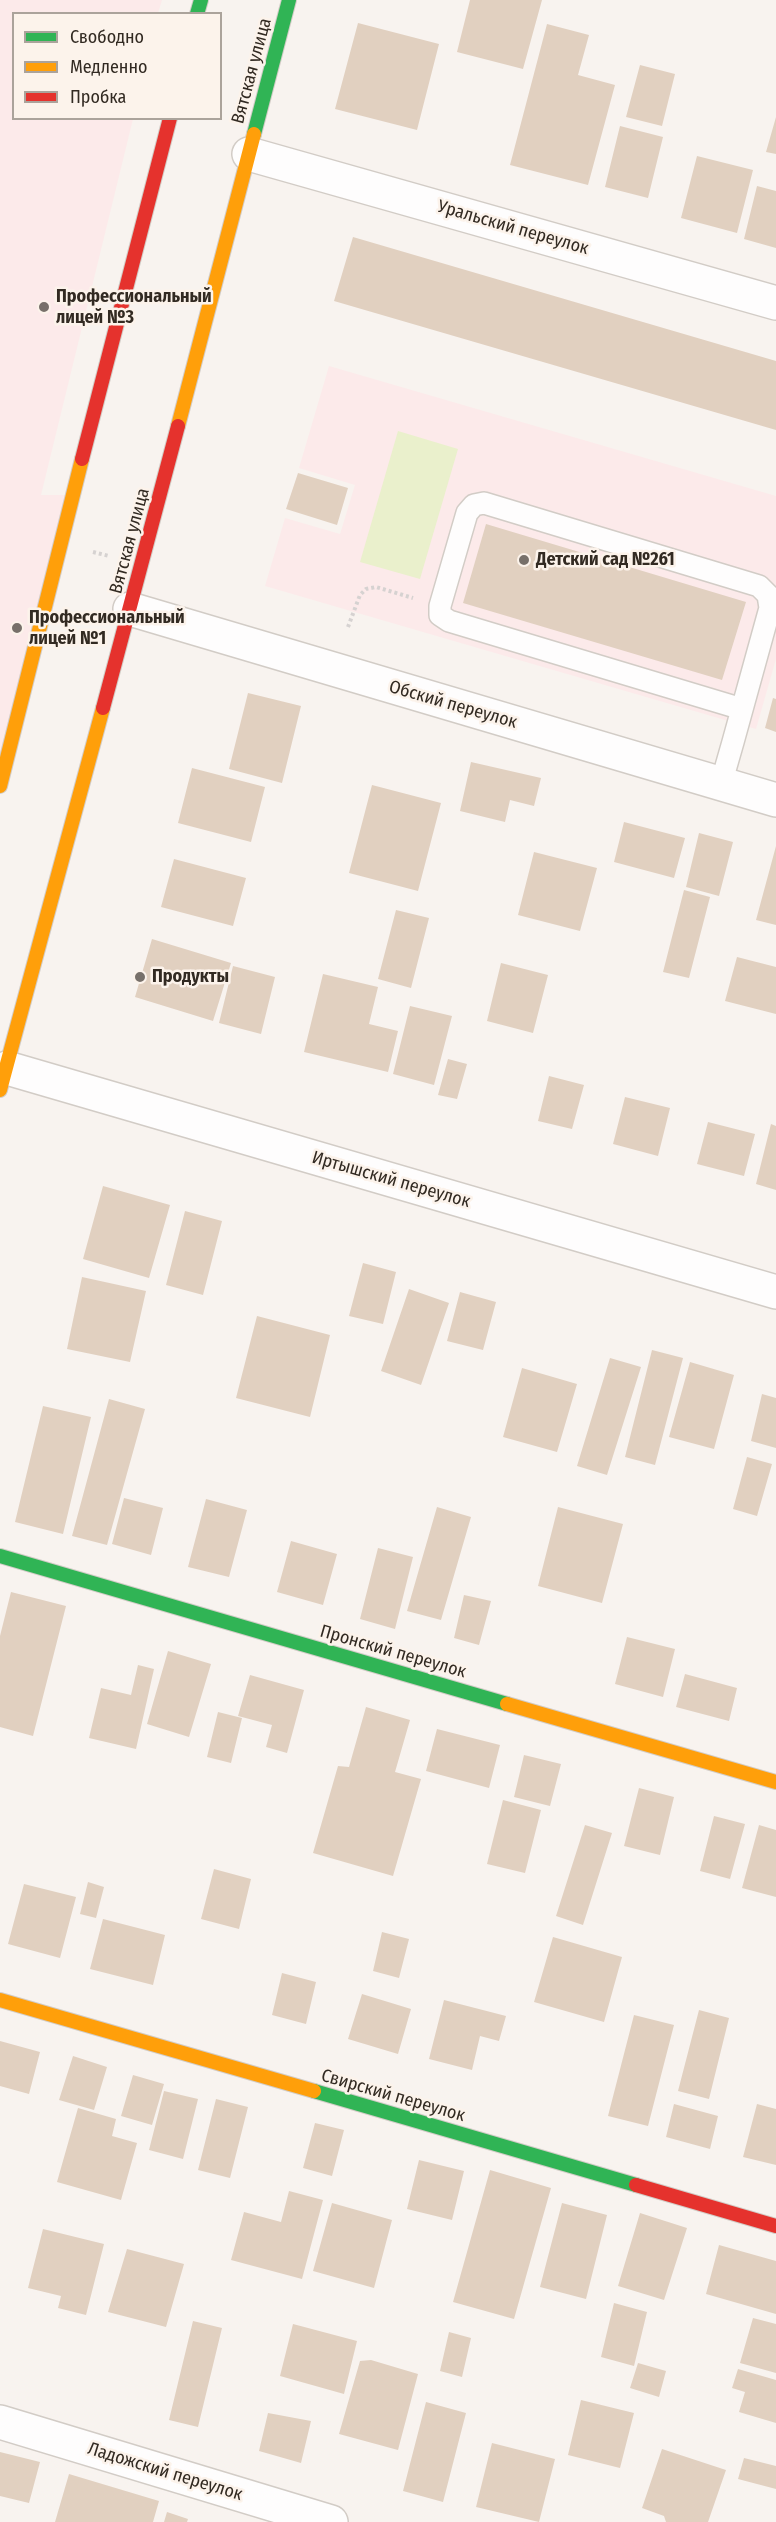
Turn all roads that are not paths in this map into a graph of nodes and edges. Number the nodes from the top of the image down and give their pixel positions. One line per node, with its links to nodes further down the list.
1 (289, 0): 3 (main road, Вятская улица)
2 (169, 120): 8 (main road)
3 (249, 153): 4 (street, Уральский переулок); 5 (main road, Вятская улица)
4 (776, 303)
5 (130, 609): 7 (street, Обский переулок); 10 (main road, Вятская улица)
6 (742, 709): 6 (lane); 7 (lane)
7 (721, 784): 9 (street, Обский переулок)
8 (0, 786)
9 (776, 800)
10 (3, 1079): 11 (street, Иртышский переулок)
11 (776, 1292)
12 (0, 1556): 13 (main road, Пронский переулок)
13 (776, 1782)
14 (0, 2000): 15 (main road, Свирский переулок)
15 (776, 2226)
16 (0, 2422): 17 (street, Ладожский переулок)
17 (331, 2522)

